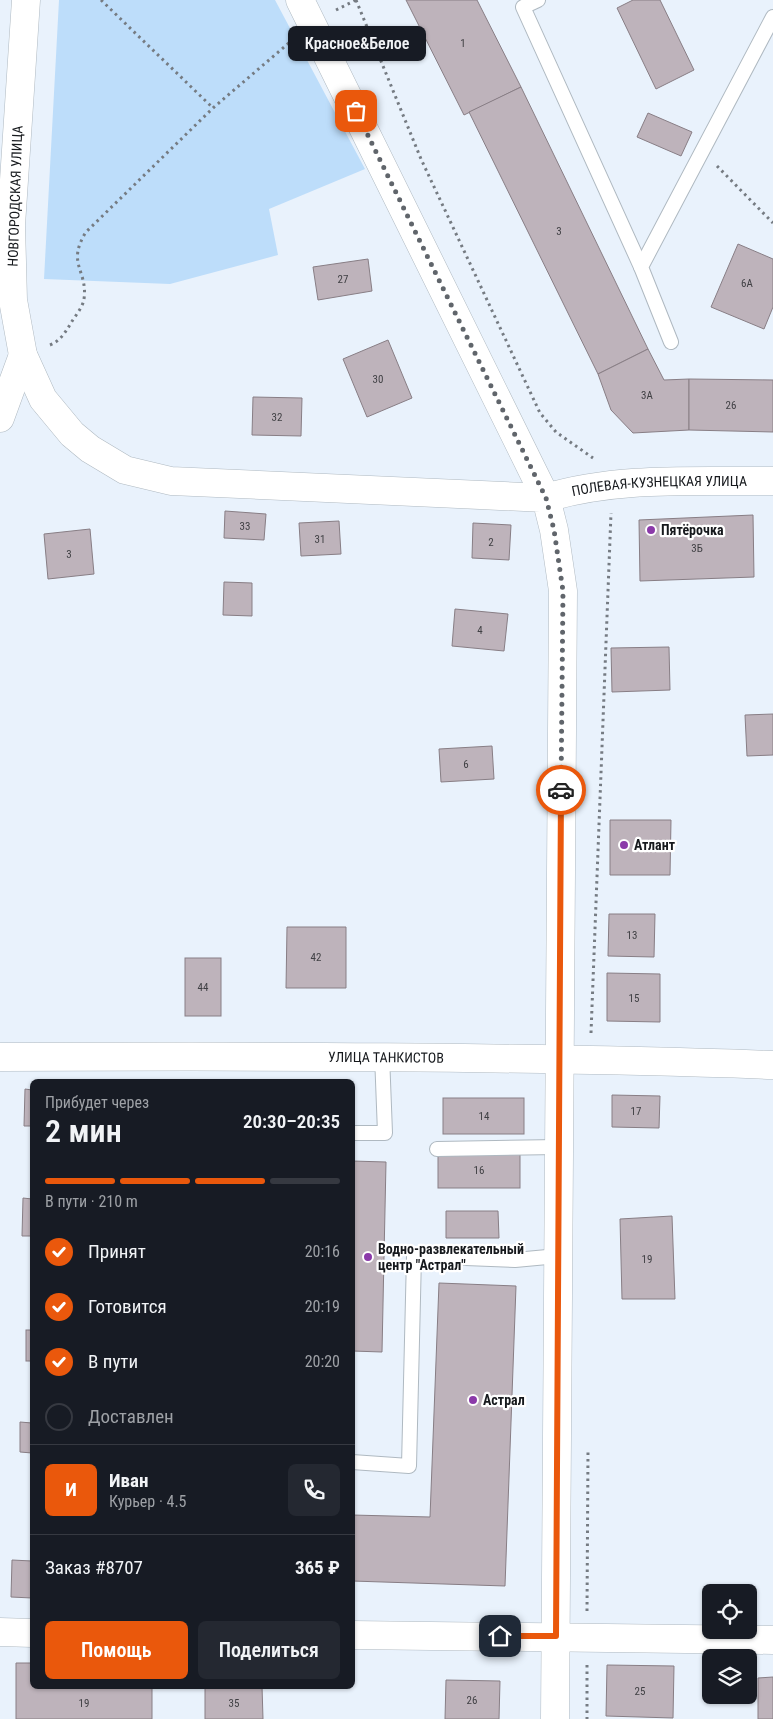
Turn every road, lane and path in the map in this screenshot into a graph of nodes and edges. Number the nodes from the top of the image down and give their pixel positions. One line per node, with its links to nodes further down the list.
1 (26, 0): 10 (main road, НОВГОРОДСКАЯ УЛИЦА)
2 (101, 0): 9 (path)
3 (356, 0): 6 (path); 18 (path)
4 (538, 0): 5 (lane)
5 (522, 3): 13 (lane)
6 (306, 12): 9 (path); 19 (main road)
7 (773, 17): 11 (lane)
8 (0, 77): 10 (main road)
9 (213, 108): 15 (path)
10 (18, 113): 15 (main road, НОВГОРОДСКАЯ УЛИЦА)
11 (702, 151): 12 (path); 13 (lane)
12 (773, 223)
13 (641, 267): 14 (lane)
14 (671, 342)
15 (23, 355): 16 (main road); 19 (main road, НОВГОРОДСКАЯ УЛИЦА)
16 (0, 418)
17 (773, 480): 18 (main road, ПОЛЕВАЯ-КУЗНЕЦКАЯ УЛИЦА)
18 (612, 484): 19 (main road, ПОЛЕВАЯ-КУЗНЕЦКАЯ УЛИЦА); 23 (path)
19 (546, 498): 22 (main road)
20 (382, 1055): 21 (main road, УЛИЦА ТАНКИСТОВ); 22 (main road, УЛИЦА ТАНКИСТОВ); 25 (lane)
21 (0, 1057)
22 (560, 1058): 23 (main road, УЛИЦА ТАНКИСТОВ); 26 (main road)
23 (590, 1058): 24 (main road, УЛИЦА ТАНКИСТОВ)
24 (773, 1065)
25 (355, 1134)
26 (559, 1147): 27 (lane); 28 (main road)
27 (437, 1149)
28 (558, 1256): 30 (lane); 34 (main road)
29 (588, 1447): 35 (path)
30 (355, 1462)
31 (0, 1632): 32 (main road)
32 (30, 1632)
33 (355, 1635): 34 (main road)
34 (556, 1636): 35 (main road); 37 (main road)
35 (587, 1636): 36 (main road); 38 (path)
36 (773, 1640)
37 (555, 1719)
38 (587, 1719)

